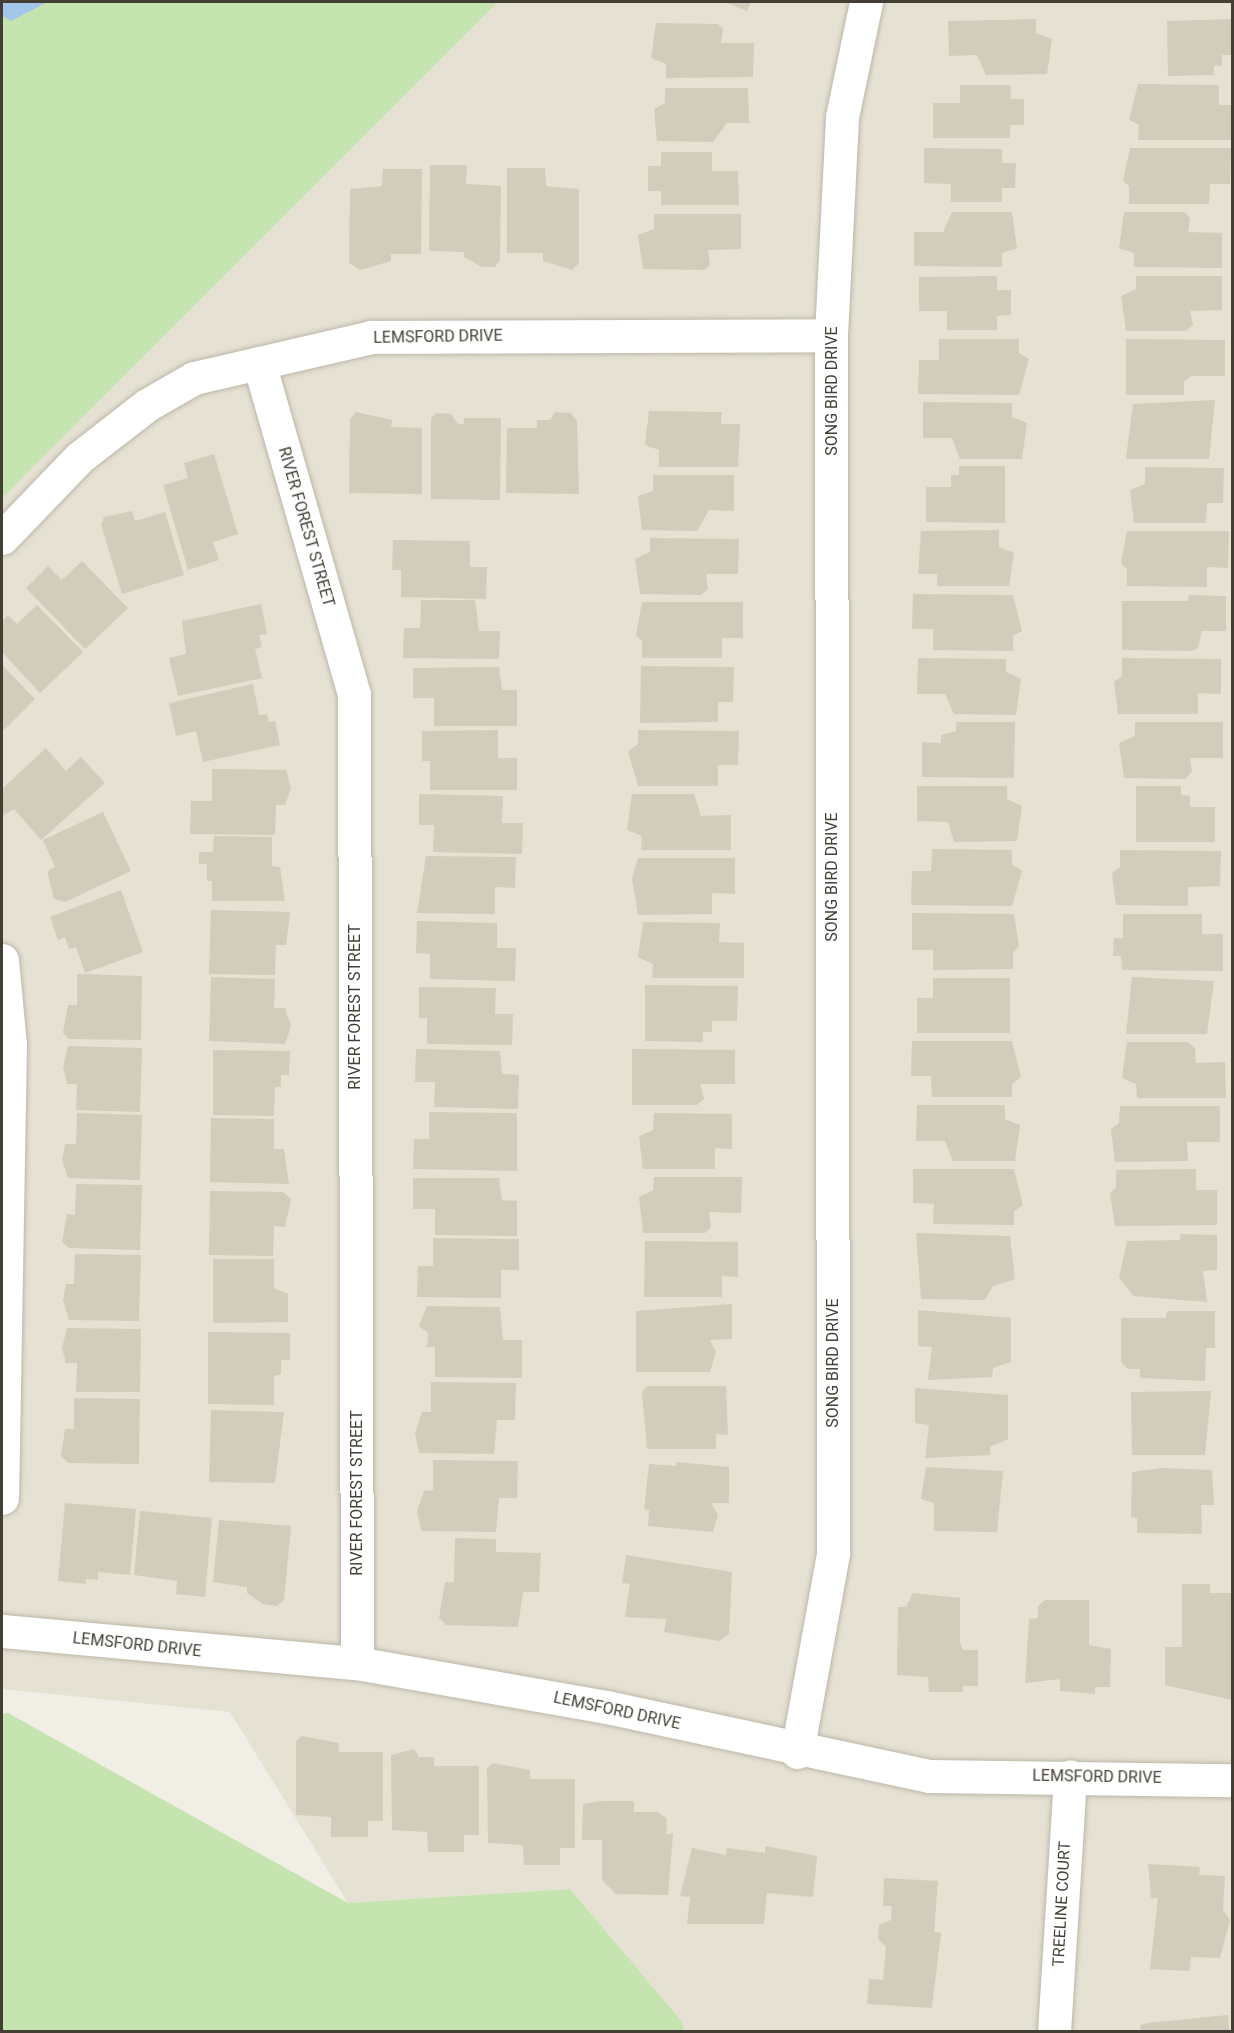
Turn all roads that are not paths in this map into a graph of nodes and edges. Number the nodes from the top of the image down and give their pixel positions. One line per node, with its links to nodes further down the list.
1 (866, 2): 2 (street, SONG BIRD DRIVE)
2 (831, 335): 3 (street, LEMSFORD DRIVE); 9 (street, SONG BIRD DRIVE)
3 (259, 363): 4 (street, LEMSFORD DRIVE); 8 (street, RIVER FOREST STREET)
4 (2, 538)
5 (2, 960): 6 (street)
6 (2, 1498)
7 (2, 1631): 8 (street, LEMSFORD DRIVE)
8 (357, 1663): 9 (street, LEMSFORD DRIVE)
9 (797, 1752): 10 (street, LEMSFORD DRIVE)
10 (1070, 1776): 11 (street, LEMSFORD DRIVE); 12 (street, TREELINE COURT)
11 (1233, 1780)
12 (1054, 2031)

